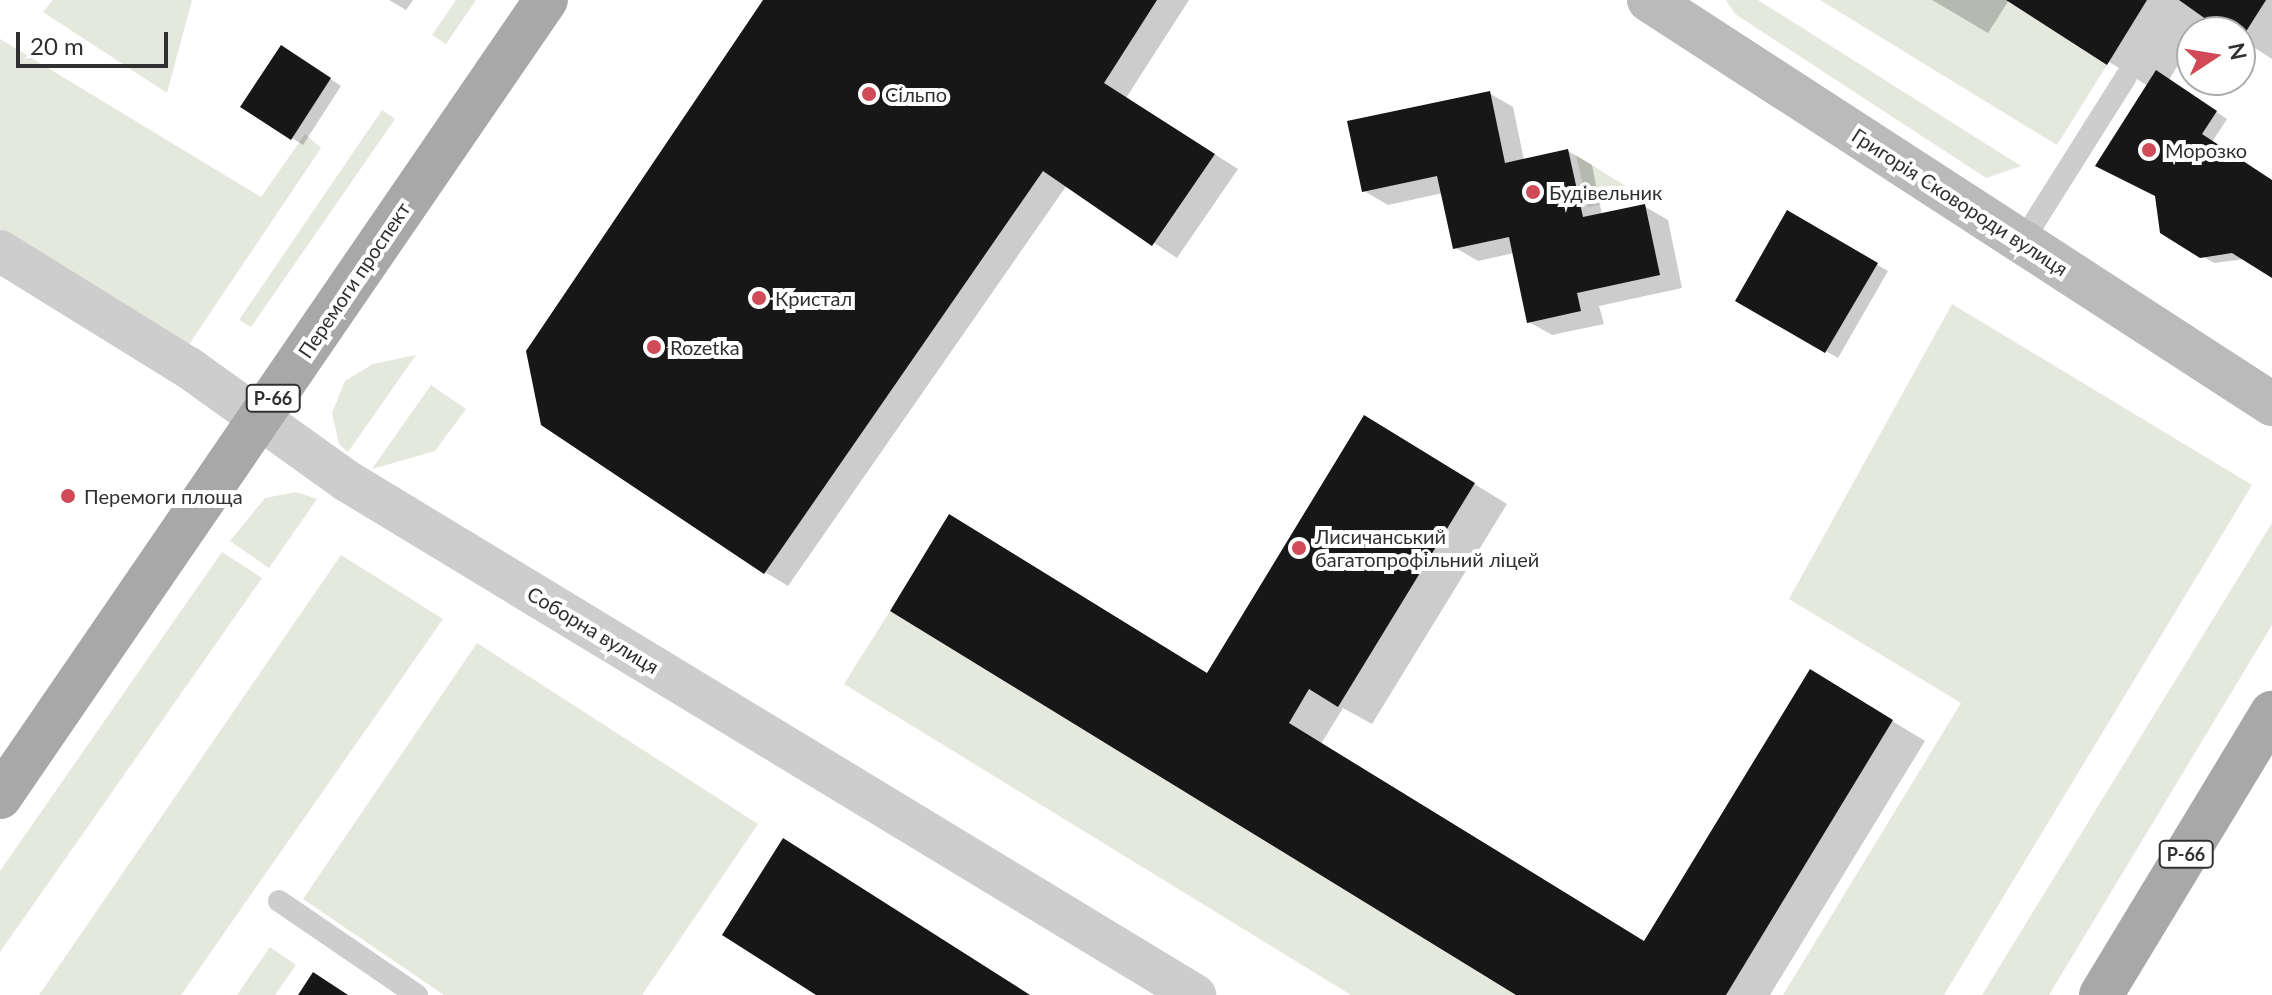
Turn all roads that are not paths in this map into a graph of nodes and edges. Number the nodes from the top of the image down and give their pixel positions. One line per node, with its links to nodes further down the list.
1 (546, 0): 7 (main road, Перемоги проспект / Р-66)
2 (1649, 0): 4 (main road, Григорія Сковороди вулиця)
3 (2126, 77): 4 (lane)
4 (2022, 242): 6 (main road, Григорія Сковороди вулиця)
5 (0, 251): 7 (street, Соборна вулиця)
6 (2272, 404)
7 (261, 416): 9 (main road, Перемоги проспект / Р-66); 12 (street, Соборна вулиця)
8 (2272, 713): 13 (main road, Р-66)
9 (0, 797)
10 (279, 901): 11 (lane)
11 (417, 995)
12 (1195, 995)
13 (2101, 995)

